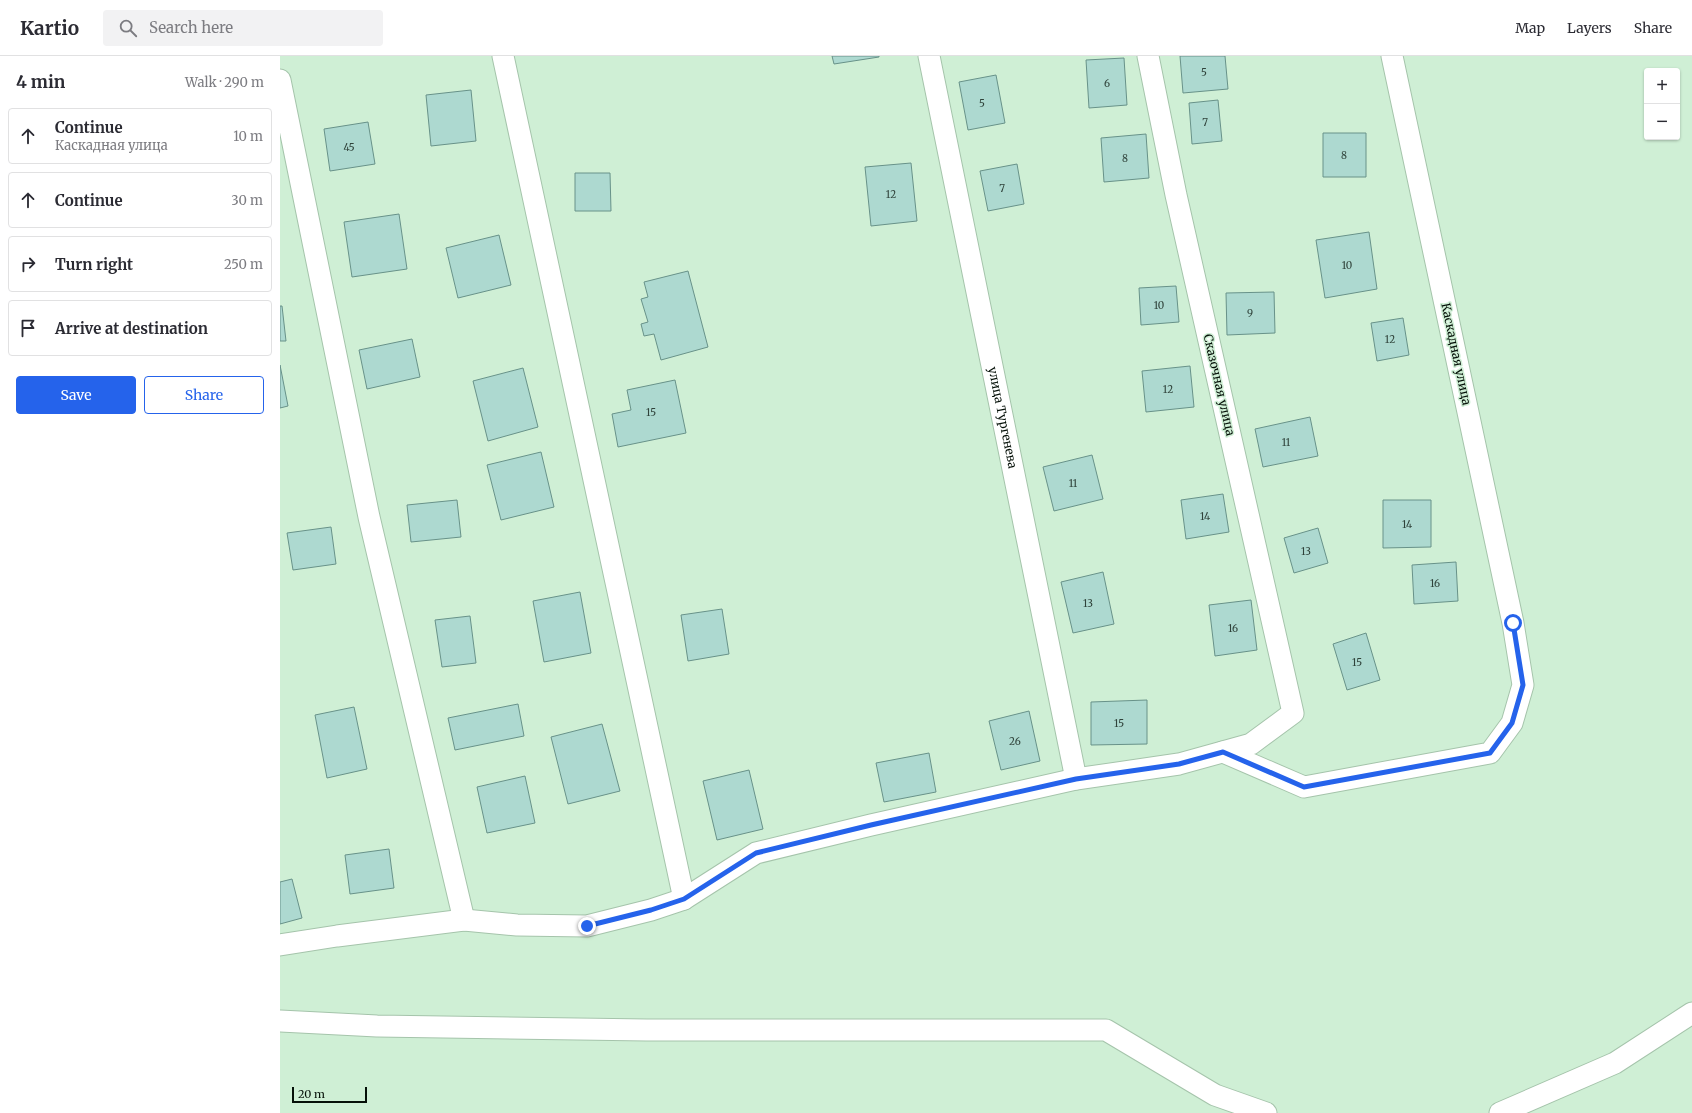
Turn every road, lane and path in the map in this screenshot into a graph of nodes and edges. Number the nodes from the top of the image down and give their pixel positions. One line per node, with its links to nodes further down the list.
1 (504, 56): 8 (street)
2 (929, 56): 7 (street, улица Тургенева)
3 (1148, 56): 6 (street, Сказочная улица)
4 (1392, 56): 6 (street, Каскадная улица)
5 (280, 80): 9 (street)
6 (1223, 752): 7 (street)
7 (1076, 779): 8 (street)
8 (684, 899): 9 (street)
9 (464, 920): 10 (street)
10 (280, 945)
11 (1692, 1013): 14 (street)
12 (280, 1021): 13 (street)
13 (1266, 1113)
14 (1500, 1113)

